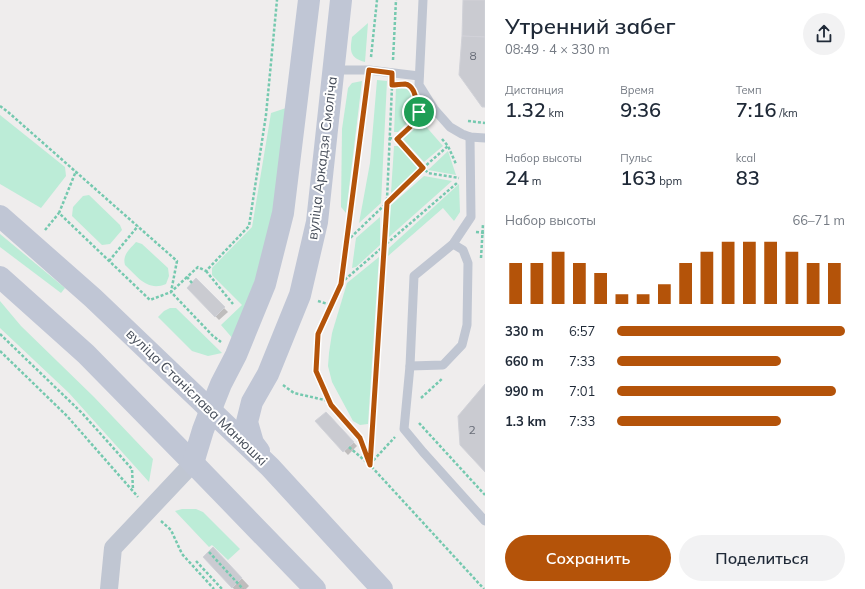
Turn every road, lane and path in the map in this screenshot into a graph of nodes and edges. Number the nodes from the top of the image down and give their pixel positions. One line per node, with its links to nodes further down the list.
1 (277, 0): 38 (path)
2 (309, 0): 51 (main road)
3 (341, 0): 7 (main road, вуліца Аркадзя Смоліча)
4 (377, 0): 8 (path)
5 (396, 0): 9 (path)
6 (423, 0): 10 (lane)
7 (334, 70): 8 (lane); 56 (main road, вуліца Аркадзя Смоліча)
8 (369, 70): 9 (lane); 34 (path)
9 (392, 73): 10 (lane)
10 (419, 76): 19 (lane)
11 (399, 84): 20 (path)
12 (0, 106): 26 (path)
13 (419, 112): 14 (path)
14 (422, 116): 16 (path); 22 (path)
15 (465, 120): 17 (path)
16 (428, 122)
17 (485, 123)
18 (438, 134): 23 (path)
19 (466, 135): 21 (lane); 23 (path); 32 (lane)
20 (389, 138): 22 (path); 29 (path)
21 (485, 138)
22 (397, 139): 25 (path)
23 (448, 146): 24 (path); 25 (path)
24 (457, 166)
25 (423, 168): 28 (path); 29 (path)
26 (76, 170): 31 (path); 37 (path)
27 (459, 172): 28 (path)
28 (461, 179): 36 (path)
29 (387, 203): 34 (path); 36 (path)
30 (0, 216): 51 (main road, вуліца Станіслава Манюшкі)
31 (138, 226): 37 (path); 43 (path)
32 (463, 228): 33 (path); 35 (lane)
33 (485, 233)
34 (347, 242): 42 (path)
35 (453, 244): 48 (lane); 48 (lane)
36 (385, 245): 42 (path); 55 (path)
37 (109, 261): 43 (path)
38 (206, 271): 40 (path); 44 (path)
39 (0, 277): 54 (main road)
40 (187, 277): 41 (path); 43 (path)
41 (192, 283)
42 (341, 284): 50 (path)
43 (171, 292): 46 (path)
44 (233, 304)
45 (0, 334): 57 (path)
46 (213, 336)
47 (0, 351): 57 (path)
48 (410, 366): 52 (lane)
49 (283, 385): 50 (path)
50 (329, 400): 55 (path)
51 (210, 409): 54 (main road); 56 (main road, вуліца Станіслава Манюшкі)
52 (404, 429): 55 (path); 59 (lane)
53 (349, 447): 55 (path)
54 (193, 463): 58 (street); 66 (main road)
55 (370, 465): 68 (path)
56 (270, 467): 67 (main road, вуліца Станіслава Манюшкі)
57 (133, 491): 58 (path)
58 (149, 509): 62 (street); 63 (path)
59 (485, 521)
60 (209, 552): 65 (path)
61 (196, 561): 64 (path)
62 (110, 589)
63 (214, 589)
64 (222, 589)
65 (243, 589)
66 (315, 589)
67 (382, 589)
68 (484, 589)

